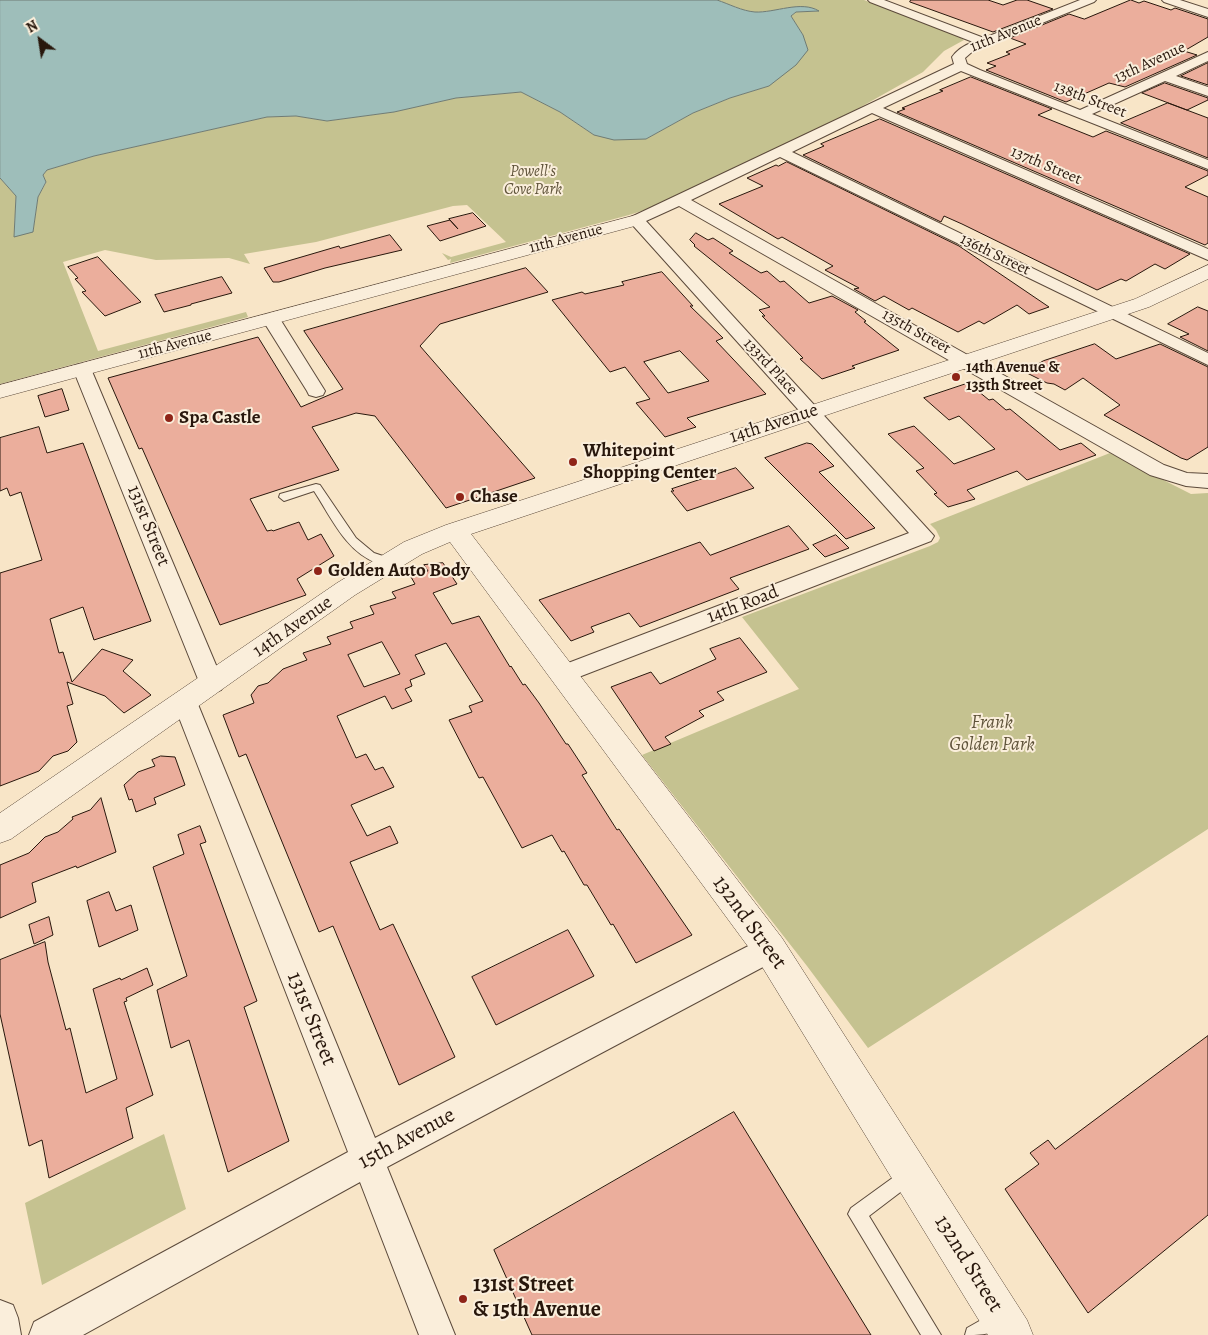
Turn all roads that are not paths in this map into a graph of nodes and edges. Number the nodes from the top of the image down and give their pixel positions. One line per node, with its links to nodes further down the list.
1 (874, 0): 5 (street)
2 (904, 0): 5 (street)
3 (1090, 0): 7 (street, 11th Avenue)
4 (1168, 0): 6 (street)
5 (889, 6): 7 (street)
6 (1208, 13)
7 (983, 42): 9 (street, 11th Avenue)
8 (1208, 56): 10 (street, 13th Avenue)
9 (960, 66): 12 (street, 11th Avenue); 13 (street, 138th Street)
10 (1165, 76): 11 (street); 13 (street, 13th Avenue)
11 (1208, 92)
12 (871, 108): 14 (street, 11th Avenue); 18 (street, 137th Street)
13 (1080, 115): 15 (street, 138th Street)
14 (780, 152): 16 (street, 11th Avenue); 20 (street, 136th Street)
15 (1208, 165)
16 (680, 200): 17 (street, 11th Avenue); 23 (street, 135th Street)
17 (636, 220): 21 (street, 11th Avenue); 27 (street, 133rd Place)
18 (1208, 255)
19 (1208, 271): 20 (street, 14th Avenue)
20 (1113, 312): 22 (street, 136th Street); 23 (street, 14th Avenue)
21 (271, 319): 24 (street, 11th Avenue); 25 (street)
22 (1208, 360)
23 (967, 361): 27 (street, 14th Avenue); 28 (street, 135th Street)
24 (82, 369): 26 (street, 11th Avenue); 34 (street, 131st Street)
25 (316, 391)
26 (0, 392)
27 (811, 412): 30 (street, 14th Avenue); 31 (street, 133rd Place)
28 (1208, 481)
29 (284, 497): 32 (lane)
30 (456, 531): 32 (street, 14th Avenue); 33 (street, 132nd Street)
31 (922, 536): 33 (street, 14th Road)
32 (388, 562): 34 (street, 14th Avenue)
33 (564, 674): 37 (street, 132nd Street)
34 (212, 684): 35 (street, 14th Avenue)
35 (185, 702): 36 (street, 14th Avenue); 38 (street, 131st Street)
36 (0, 830)
37 (770, 949): 38 (street, 15th Avenue); 39 (street, 132nd Street)
38 (367, 1160): 43 (street, 15th Avenue); 44 (street, 131st Street)
39 (911, 1174): 41 (street, 132nd Street); 45 (lane)
40 (0, 1318): 42 (street)
41 (996, 1329)
42 (3, 1335)
43 (48, 1335)
44 (437, 1335)
45 (932, 1335)

